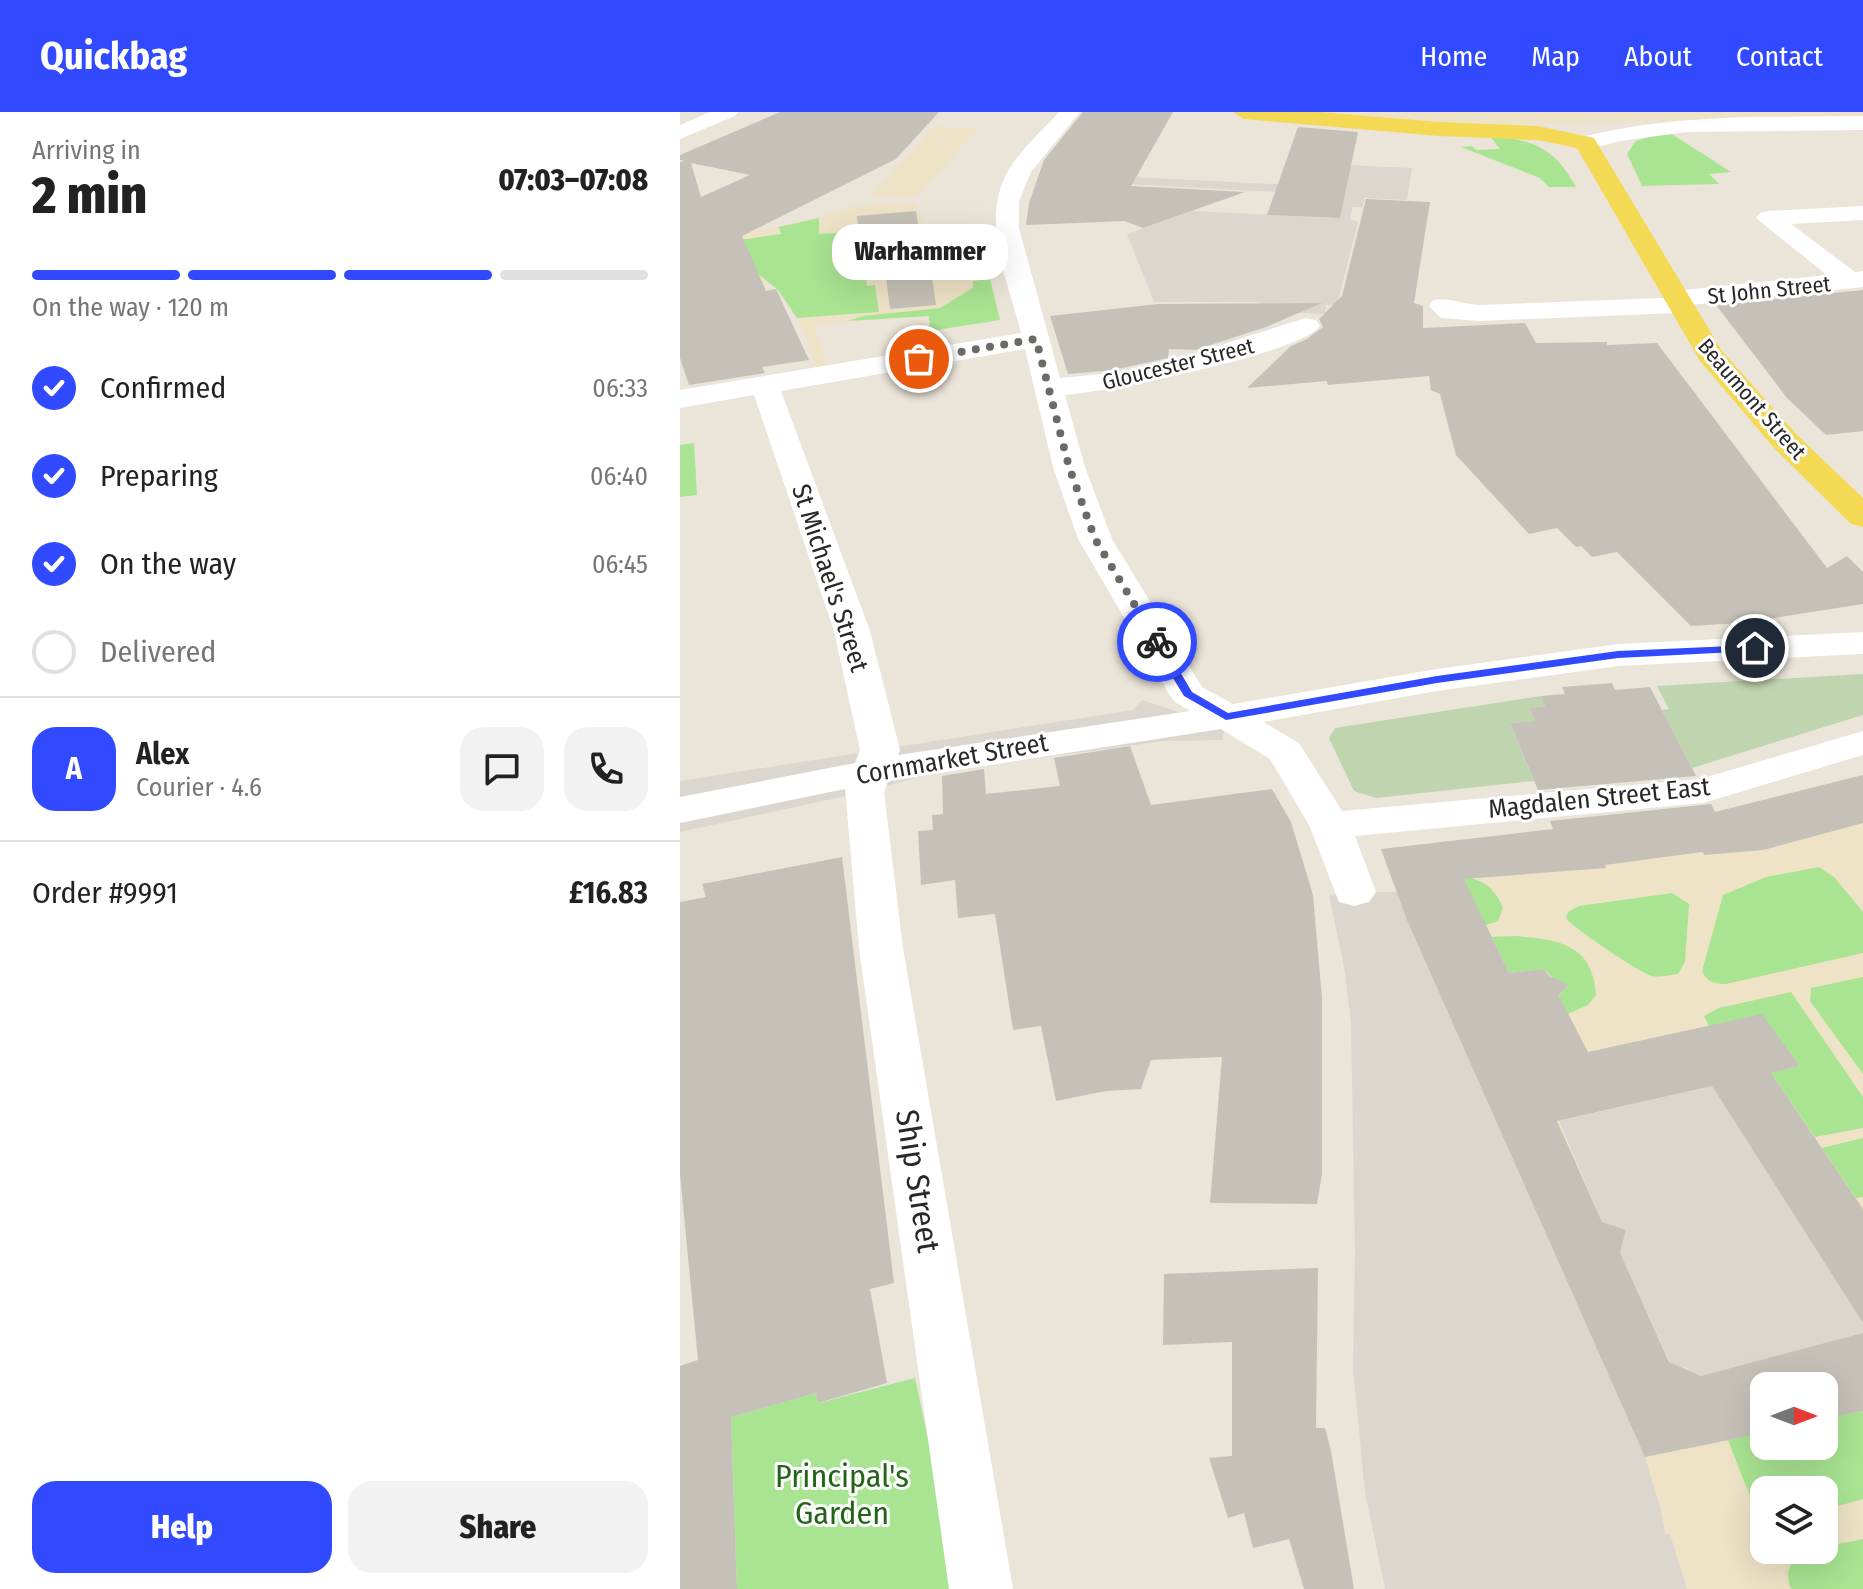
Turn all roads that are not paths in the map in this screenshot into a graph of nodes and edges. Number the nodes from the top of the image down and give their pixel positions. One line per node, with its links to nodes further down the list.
1 (728, 112): 5 (street)
2 (1070, 112): 13 (street)
3 (1244, 112): 6 (main road)
4 (1863, 123): 6 (street)
5 (680, 133)
6 (1586, 143): 10 (main road, Beaumont Street)
7 (1853, 214): 8 (street); 9 (street)
8 (1863, 230)
9 (1857, 280): 10 (street, St John Street)
10 (1677, 302): 11 (street); 17 (main road, Beaumont Street)
11 (1442, 306)
12 (1306, 326): 15 (street, Gloucester Street)
13 (1036, 339): 14 (street); 15 (street)
14 (765, 386): 16 (street); 21 (street, St Michael's Street)
15 (1047, 388): 19 (street)
16 (680, 399)
17 (1863, 517)
18 (1863, 643): 19 (street, Cornmarket Street)
19 (1226, 717): 21 (street, Cornmarket Street); 23 (street)
20 (1863, 743): 23 (street, Magdalen Street East)
21 (871, 772): 22 (street, Cornmarket Street); 25 (street, Ship Street)
22 (680, 810)
23 (1330, 825): 24 (street)
24 (1354, 892)
25 (981, 1589)

